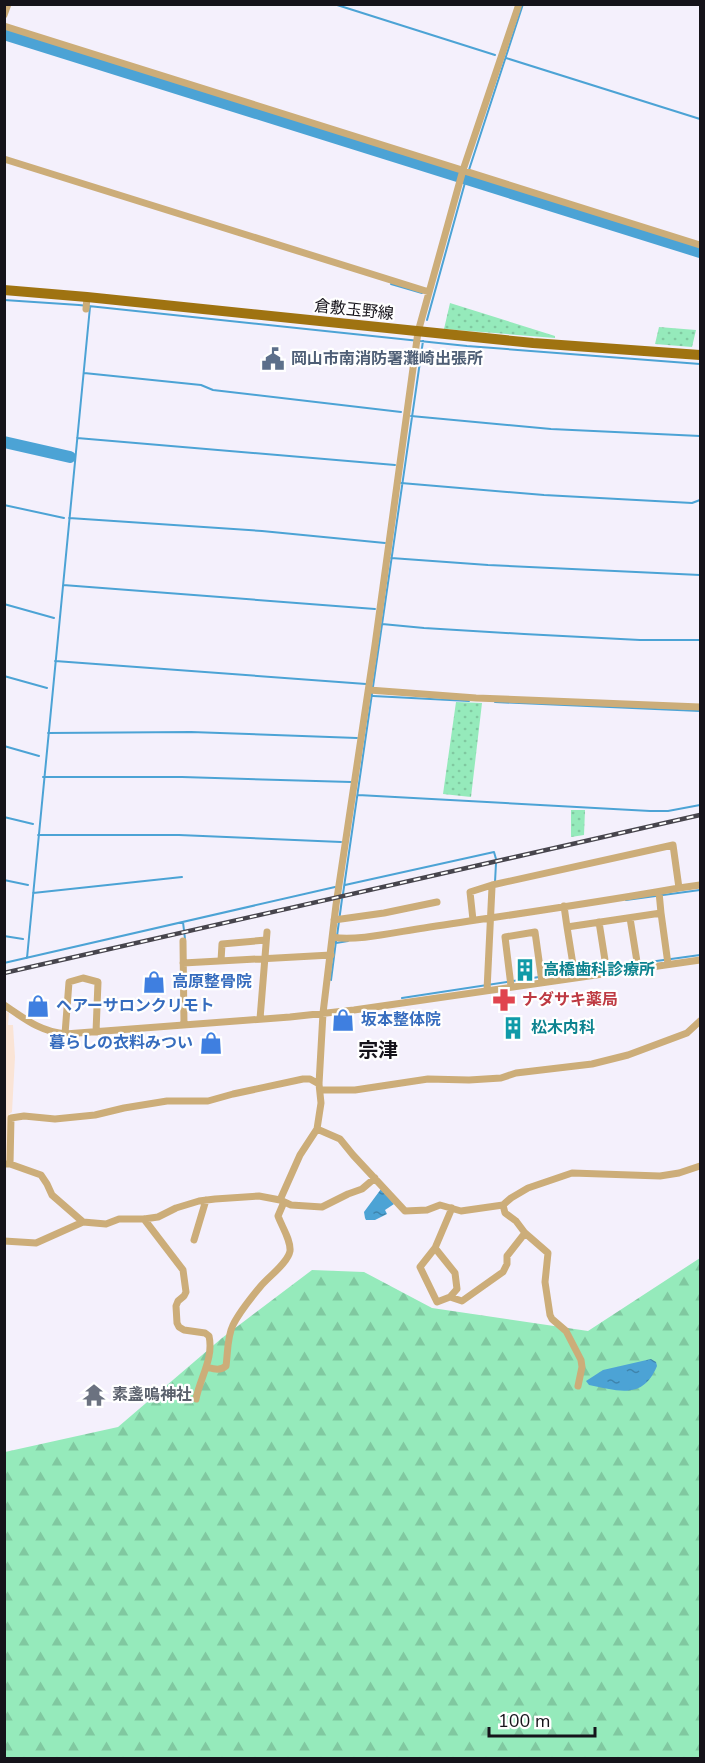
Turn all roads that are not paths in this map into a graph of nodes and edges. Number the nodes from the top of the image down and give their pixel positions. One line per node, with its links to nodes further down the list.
1 (8, 4): 3 (street)
2 (519, 4): 6 (street)
3 (4, 15)
4 (4, 26): 6 (street)
5 (4, 159): 9 (street)
6 (466, 172): 7 (street); 9 (street)
7 (700, 245)
8 (4, 290): 10 (main road, 倉敷玉野線)
9 (429, 292): 10 (street)
10 (417, 338): 11 (main road, 倉敷玉野線); 12 (street)
11 (700, 356)
12 (372, 690): 13 (street); 23 (street)
13 (700, 707)
14 (494, 884): 16 (street); 21 (street); 24 (street)
15 (700, 885): 16 (street)
16 (680, 888): 17 (street)
17 (659, 895): 19 (street); 20 (street)
18 (437, 902): 23 (street)
19 (564, 909): 21 (street); 26 (street)
20 (661, 913): 22 (street); 33 (street)
21 (493, 917): 24 (street); 40 (street)
22 (630, 918): 25 (street); 35 (street)
23 (338, 920): 27 (street)
24 (473, 920): 27 (street)
25 (599, 922): 26 (street); 36 (street)
26 (567, 927): 37 (street)
27 (336, 938): 29 (street)
28 (183, 941): 34 (street)
29 (331, 955): 30 (street); 42 (street)
30 (264, 959): 32 (street); 32 (street); 43 (street)
31 (700, 960): 33 (street)
32 (221, 961): 34 (street)
33 (667, 961): 35 (street)
34 (183, 963): 45 (street)
35 (637, 965): 36 (street)
36 (606, 969): 37 (street)
37 (574, 974): 38 (street)
38 (542, 978): 39 (street); 39 (street)
39 (511, 983): 40 (street)
40 (487, 986): 42 (street)
41 (4, 1005): 47 (street)
42 (323, 1013): 43 (street); 48 (street)
43 (260, 1019): 45 (street)
44 (700, 1022): 48 (street)
45 (184, 1025): 46 (street)
46 (96, 1032): 47 (street); 47 (street)
47 (65, 1034)
48 (320, 1087): 49 (street); 50 (street)
49 (317, 1129): 52 (street); 54 (street)
50 (7, 1164): 58 (street)
51 (700, 1166): 55 (street)
52 (375, 1178): 54 (street); 56 (street)
53 (206, 1200): 54 (street); 57 (street); 60 (street)
54 (282, 1201): 64 (street)
55 (503, 1205): 56 (street); 59 (street)
56 (452, 1208): 62 (street)
57 (144, 1219): 58 (street); 64 (street)
58 (83, 1222): 61 (street)
59 (525, 1233): 63 (street); 65 (street)
60 (194, 1240)
61 (4, 1241)
62 (435, 1248): 63 (street); 63 (street)
63 (450, 1297)
64 (206, 1367): 66 (street)
65 (578, 1386)
66 (196, 1399)

